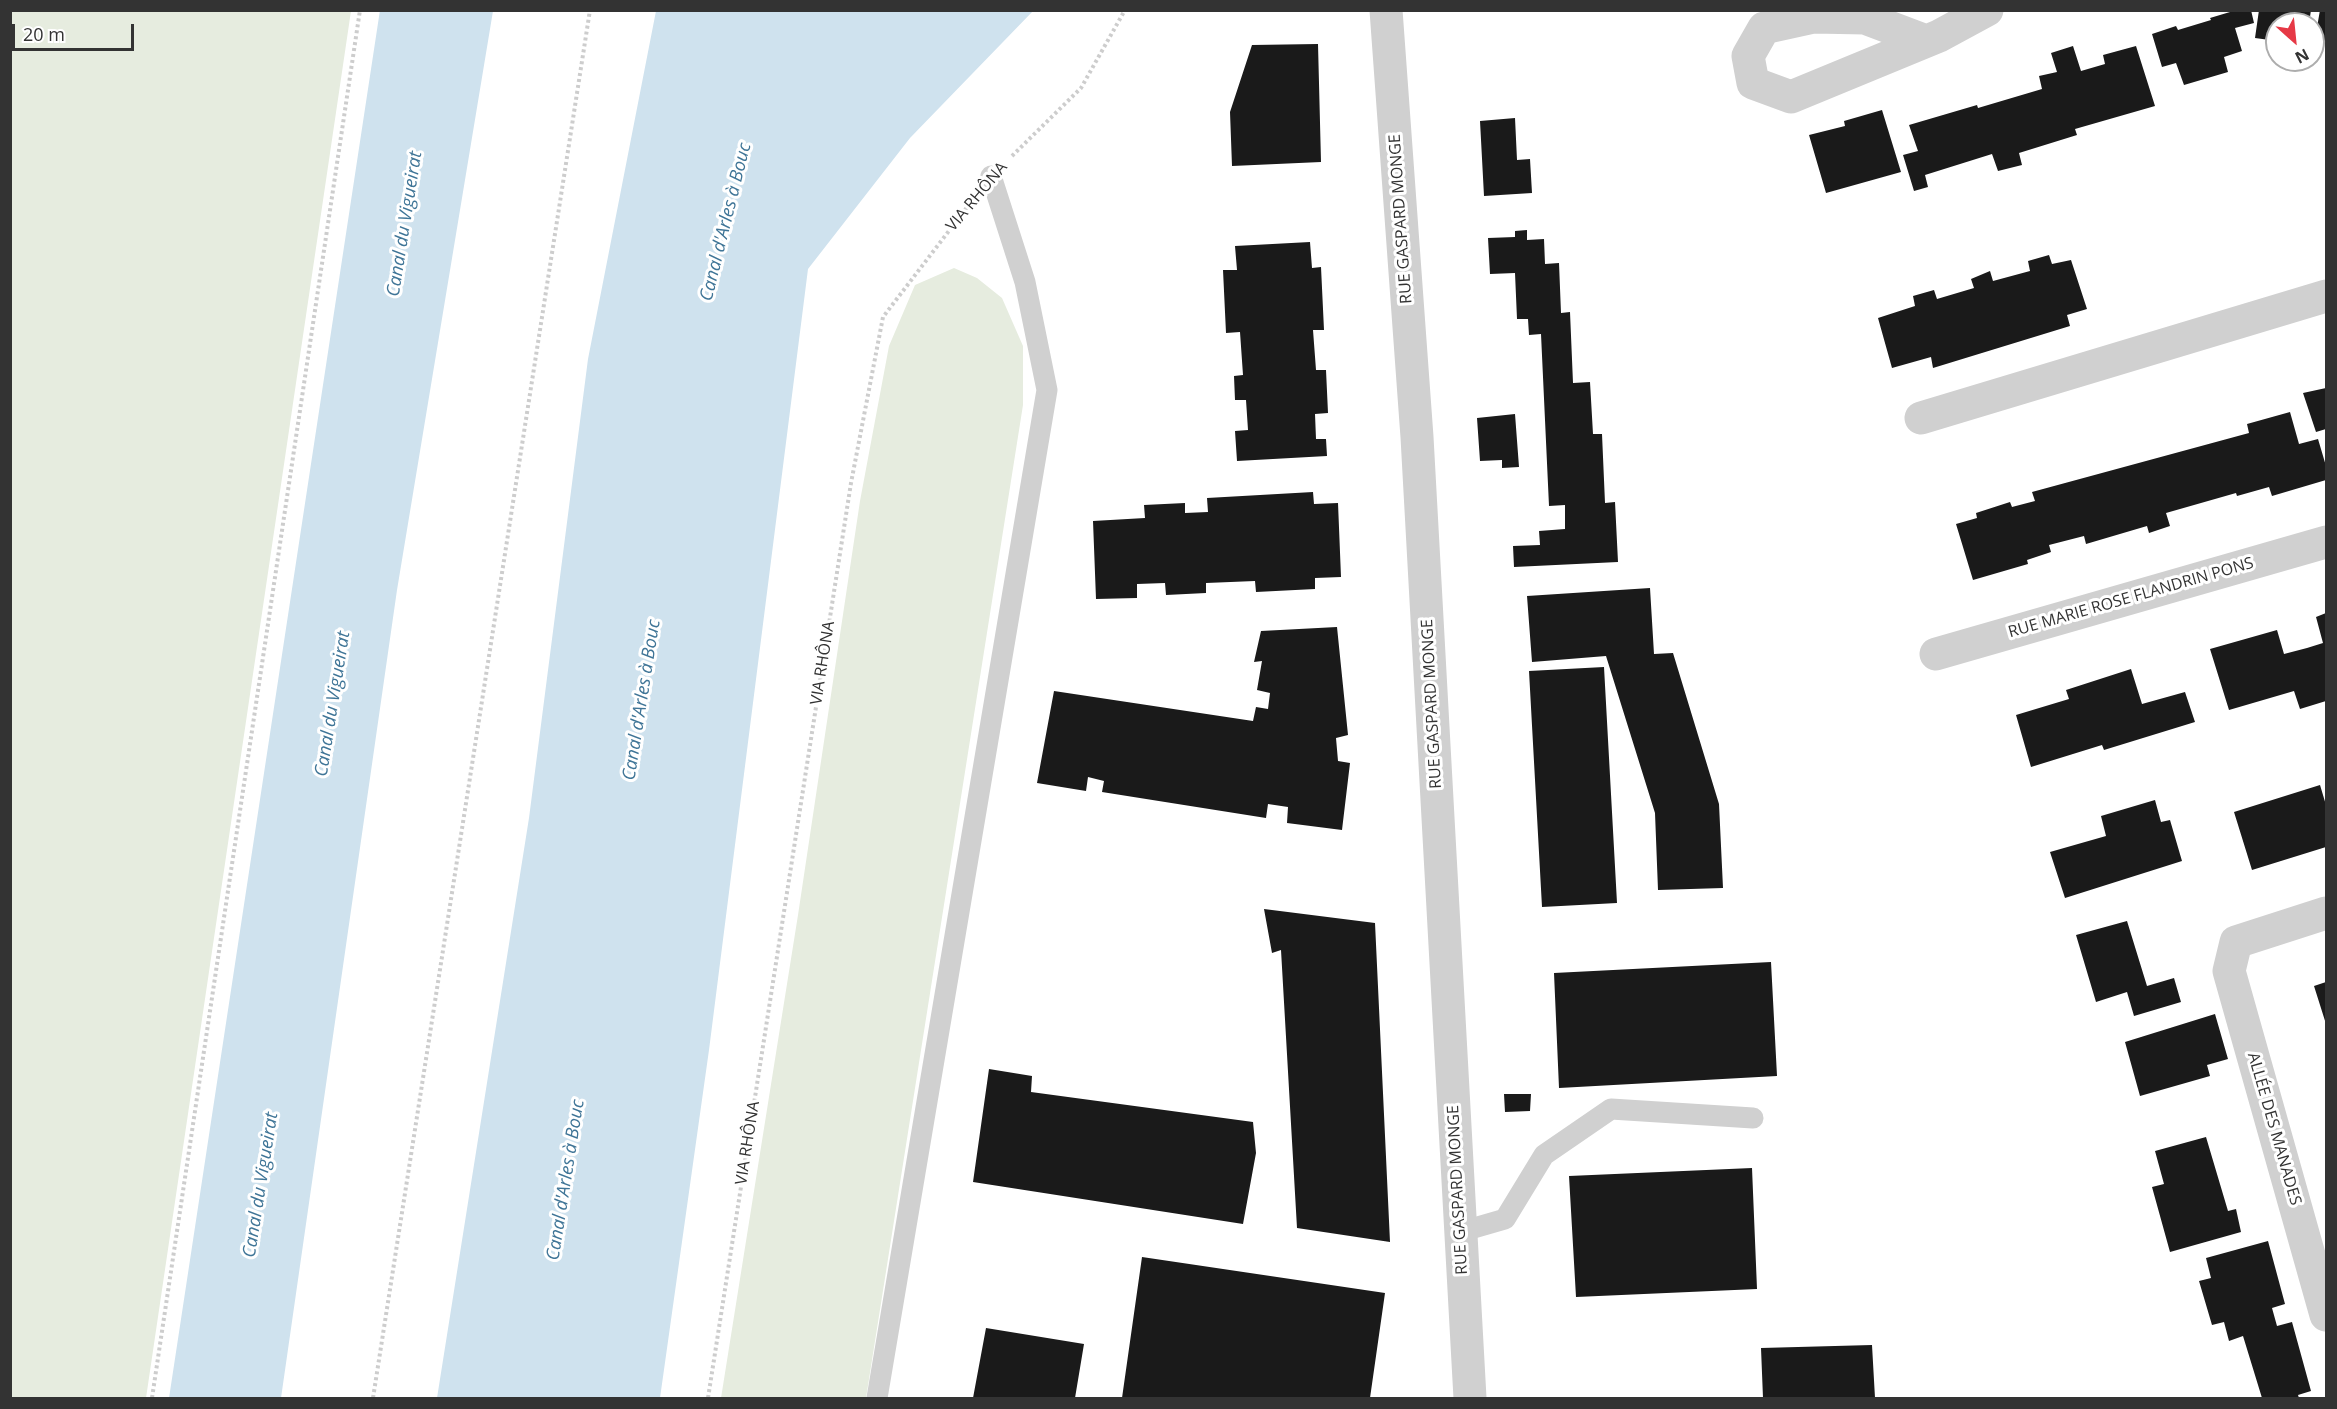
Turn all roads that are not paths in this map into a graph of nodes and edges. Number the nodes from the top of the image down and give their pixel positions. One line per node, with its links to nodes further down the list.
1 (1386, 10): 11 (street, RUE GASPARD MONGE)
2 (1987, 10): 3 (street)
3 (1926, 41)
4 (991, 176): 13 (lane)
5 (2326, 296): 6 (street)
6 (1921, 418)
7 (2326, 542): 8 (street, RUE MARIE ROSE FLANDRIN PONS)
8 (1936, 654)
9 (2326, 913): 12 (street, ALLÉE DES MANADES)
10 (1753, 1119): 11 (lane)
11 (1460, 1232): 14 (street, RUE GASPARD MONGE)
12 (2326, 1315)
13 (877, 1398)
14 (1470, 1398)

